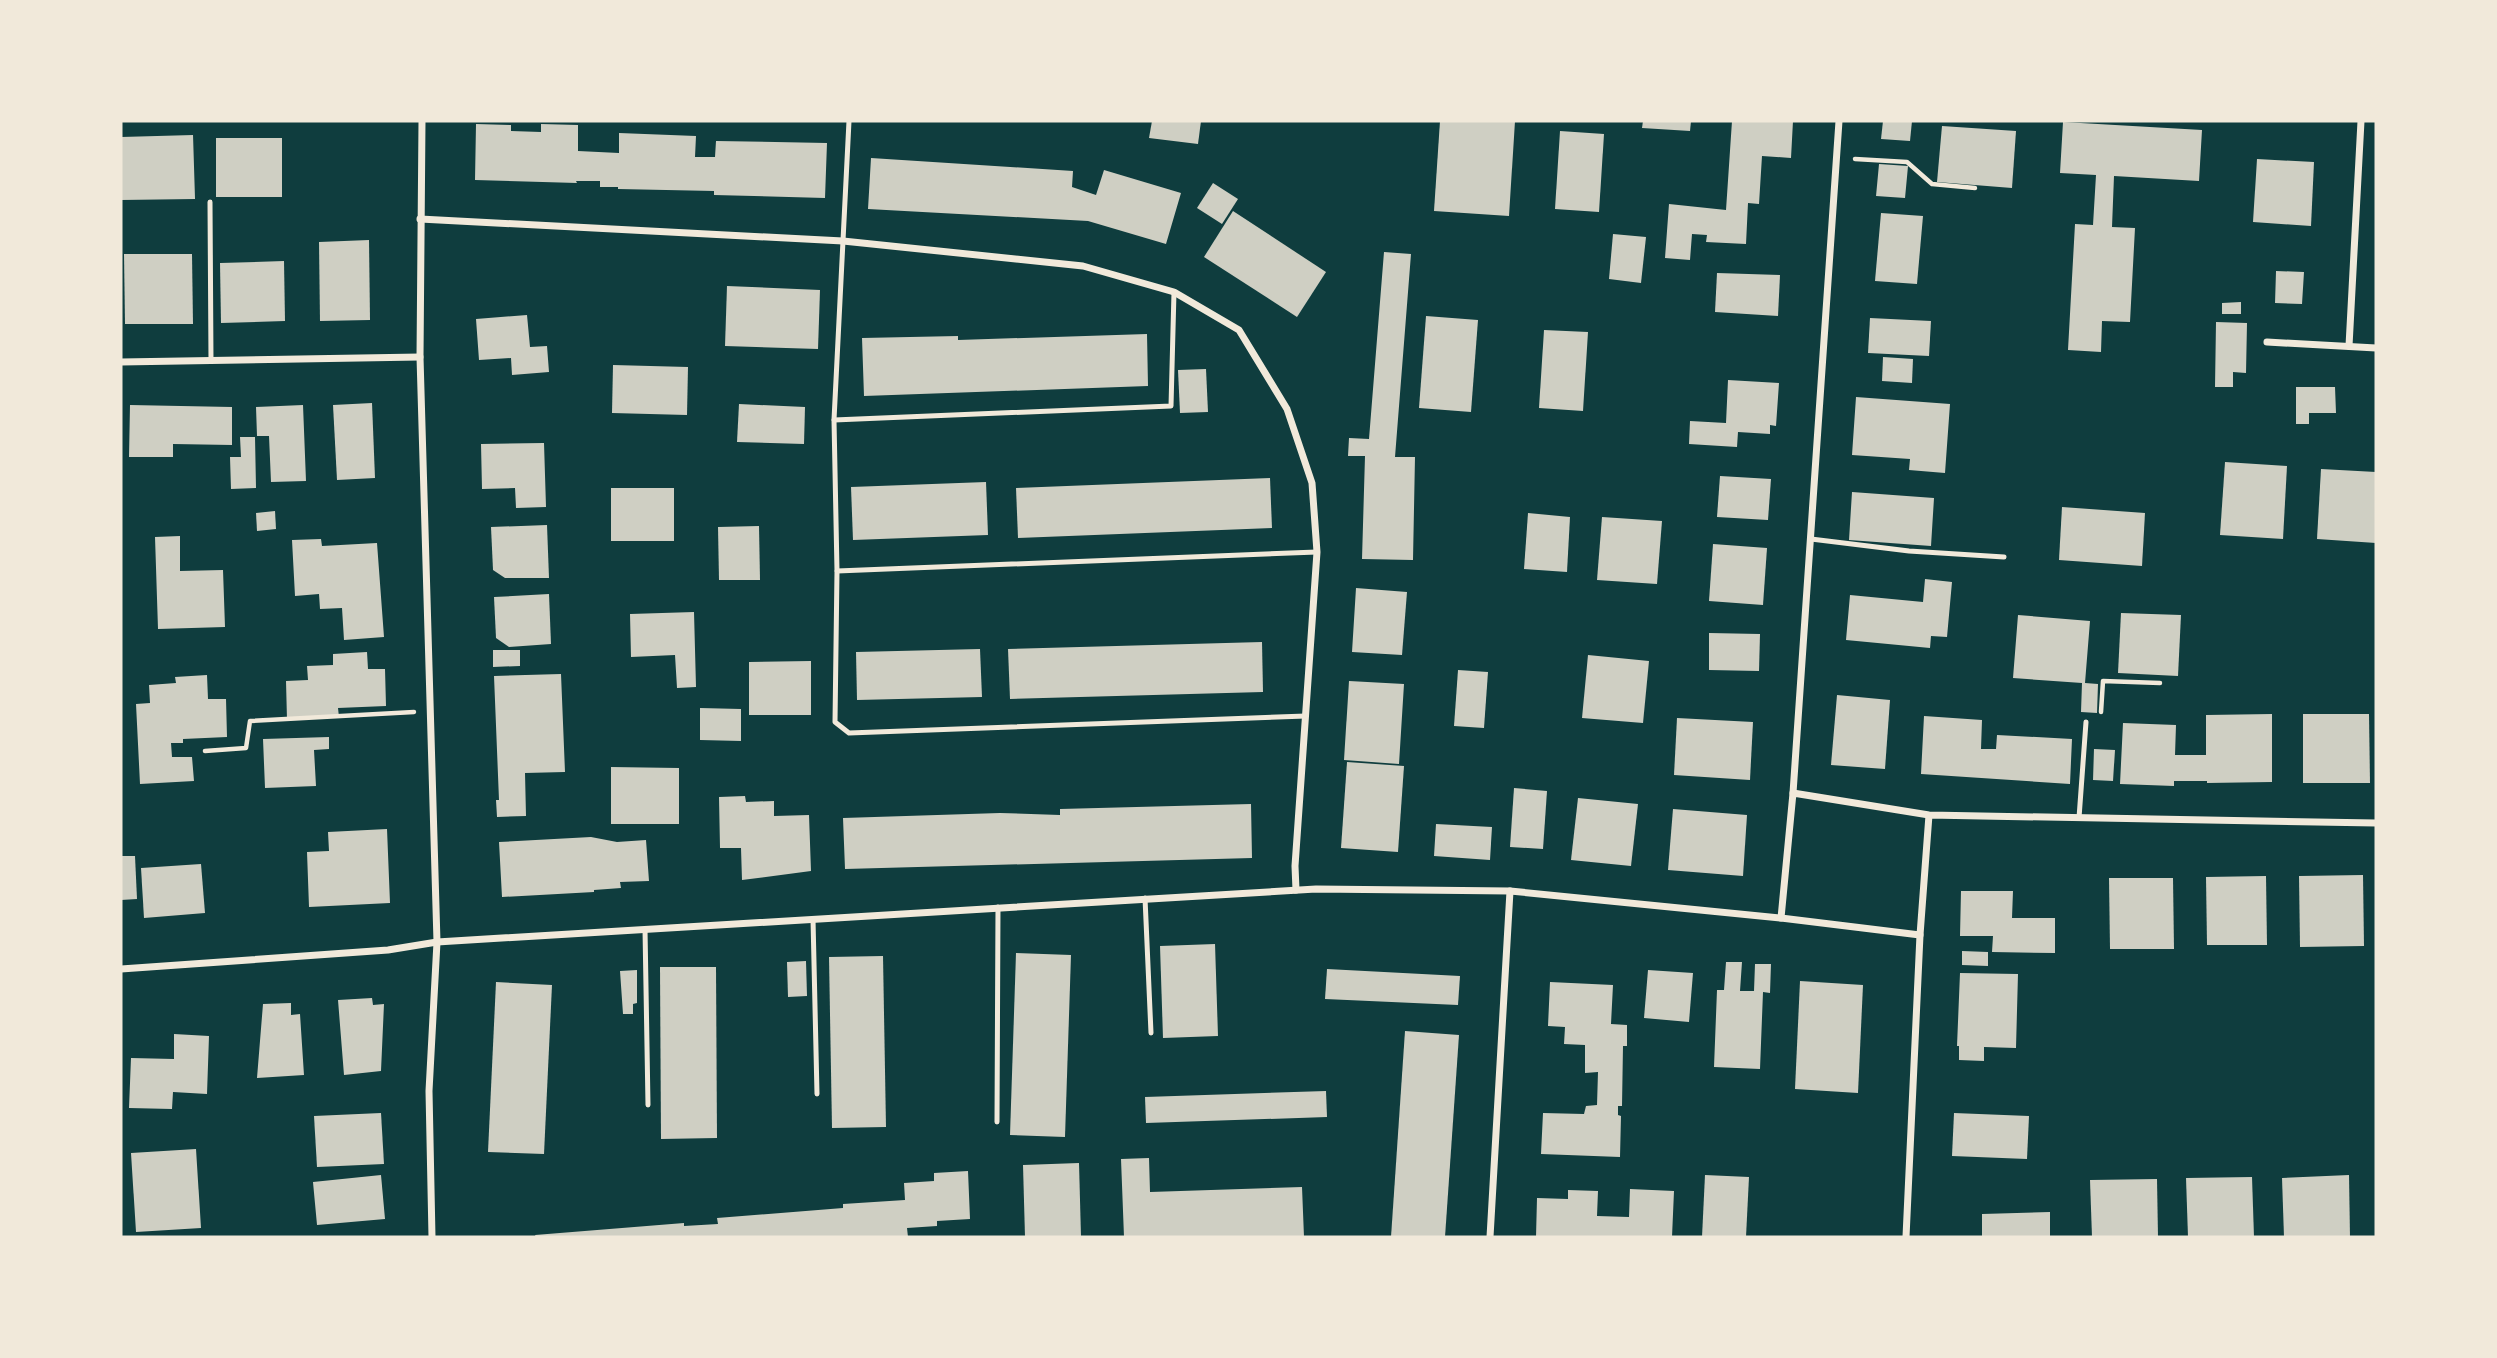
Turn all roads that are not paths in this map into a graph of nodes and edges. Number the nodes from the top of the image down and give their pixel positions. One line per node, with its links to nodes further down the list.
1 (422, 121): 6 (street)
2 (849, 121): 7 (lane)
3 (1839, 121): 16 (street)
4 (2361, 121): 10 (street)
5 (209, 202): 13 (lane)
6 (420, 219): 7 (street); 12 (street)
7 (843, 242): 8 (street); 15 (lane)
8 (1174, 292): 15 (lane); 17 (street)
9 (2267, 342): 10 (street)
10 (2349, 346): 11 (street)
11 (2376, 348)
12 (420, 357): 13 (street); 34 (street)
13 (212, 361): 14 (street)
14 (121, 362)
15 (834, 420): 19 (lane)
16 (1811, 539): 18 (lane); 22 (street)
17 (1317, 552): 19 (lane); 20 (street)
18 (2004, 557)
19 (837, 572): 20 (lane)
20 (1306, 716): 26 (street)
21 (2086, 722): 24 (lane)
22 (1793, 793): 23 (street); 30 (street)
23 (1929, 815): 24 (street); 33 (street)
24 (2079, 818): 25 (street)
25 (2376, 823)
26 (1296, 890): 27 (street); 28 (street)
27 (1510, 891): 30 (street); 41 (street)
28 (1145, 898): 29 (street); 36 (lane)
29 (998, 907): 31 (street); 39 (lane)
30 (1781, 918): 33 (street)
31 (813, 919): 32 (street); 37 (lane)
32 (645, 929): 34 (street); 38 (lane)
33 (1920, 935): 42 (street)
34 (438, 942): 35 (street); 40 (street)
35 (121, 969)
36 (1151, 1033)
37 (817, 1094)
38 (648, 1105)
39 (997, 1122)
40 (432, 1237)
41 (1490, 1237)
42 (1906, 1237)

